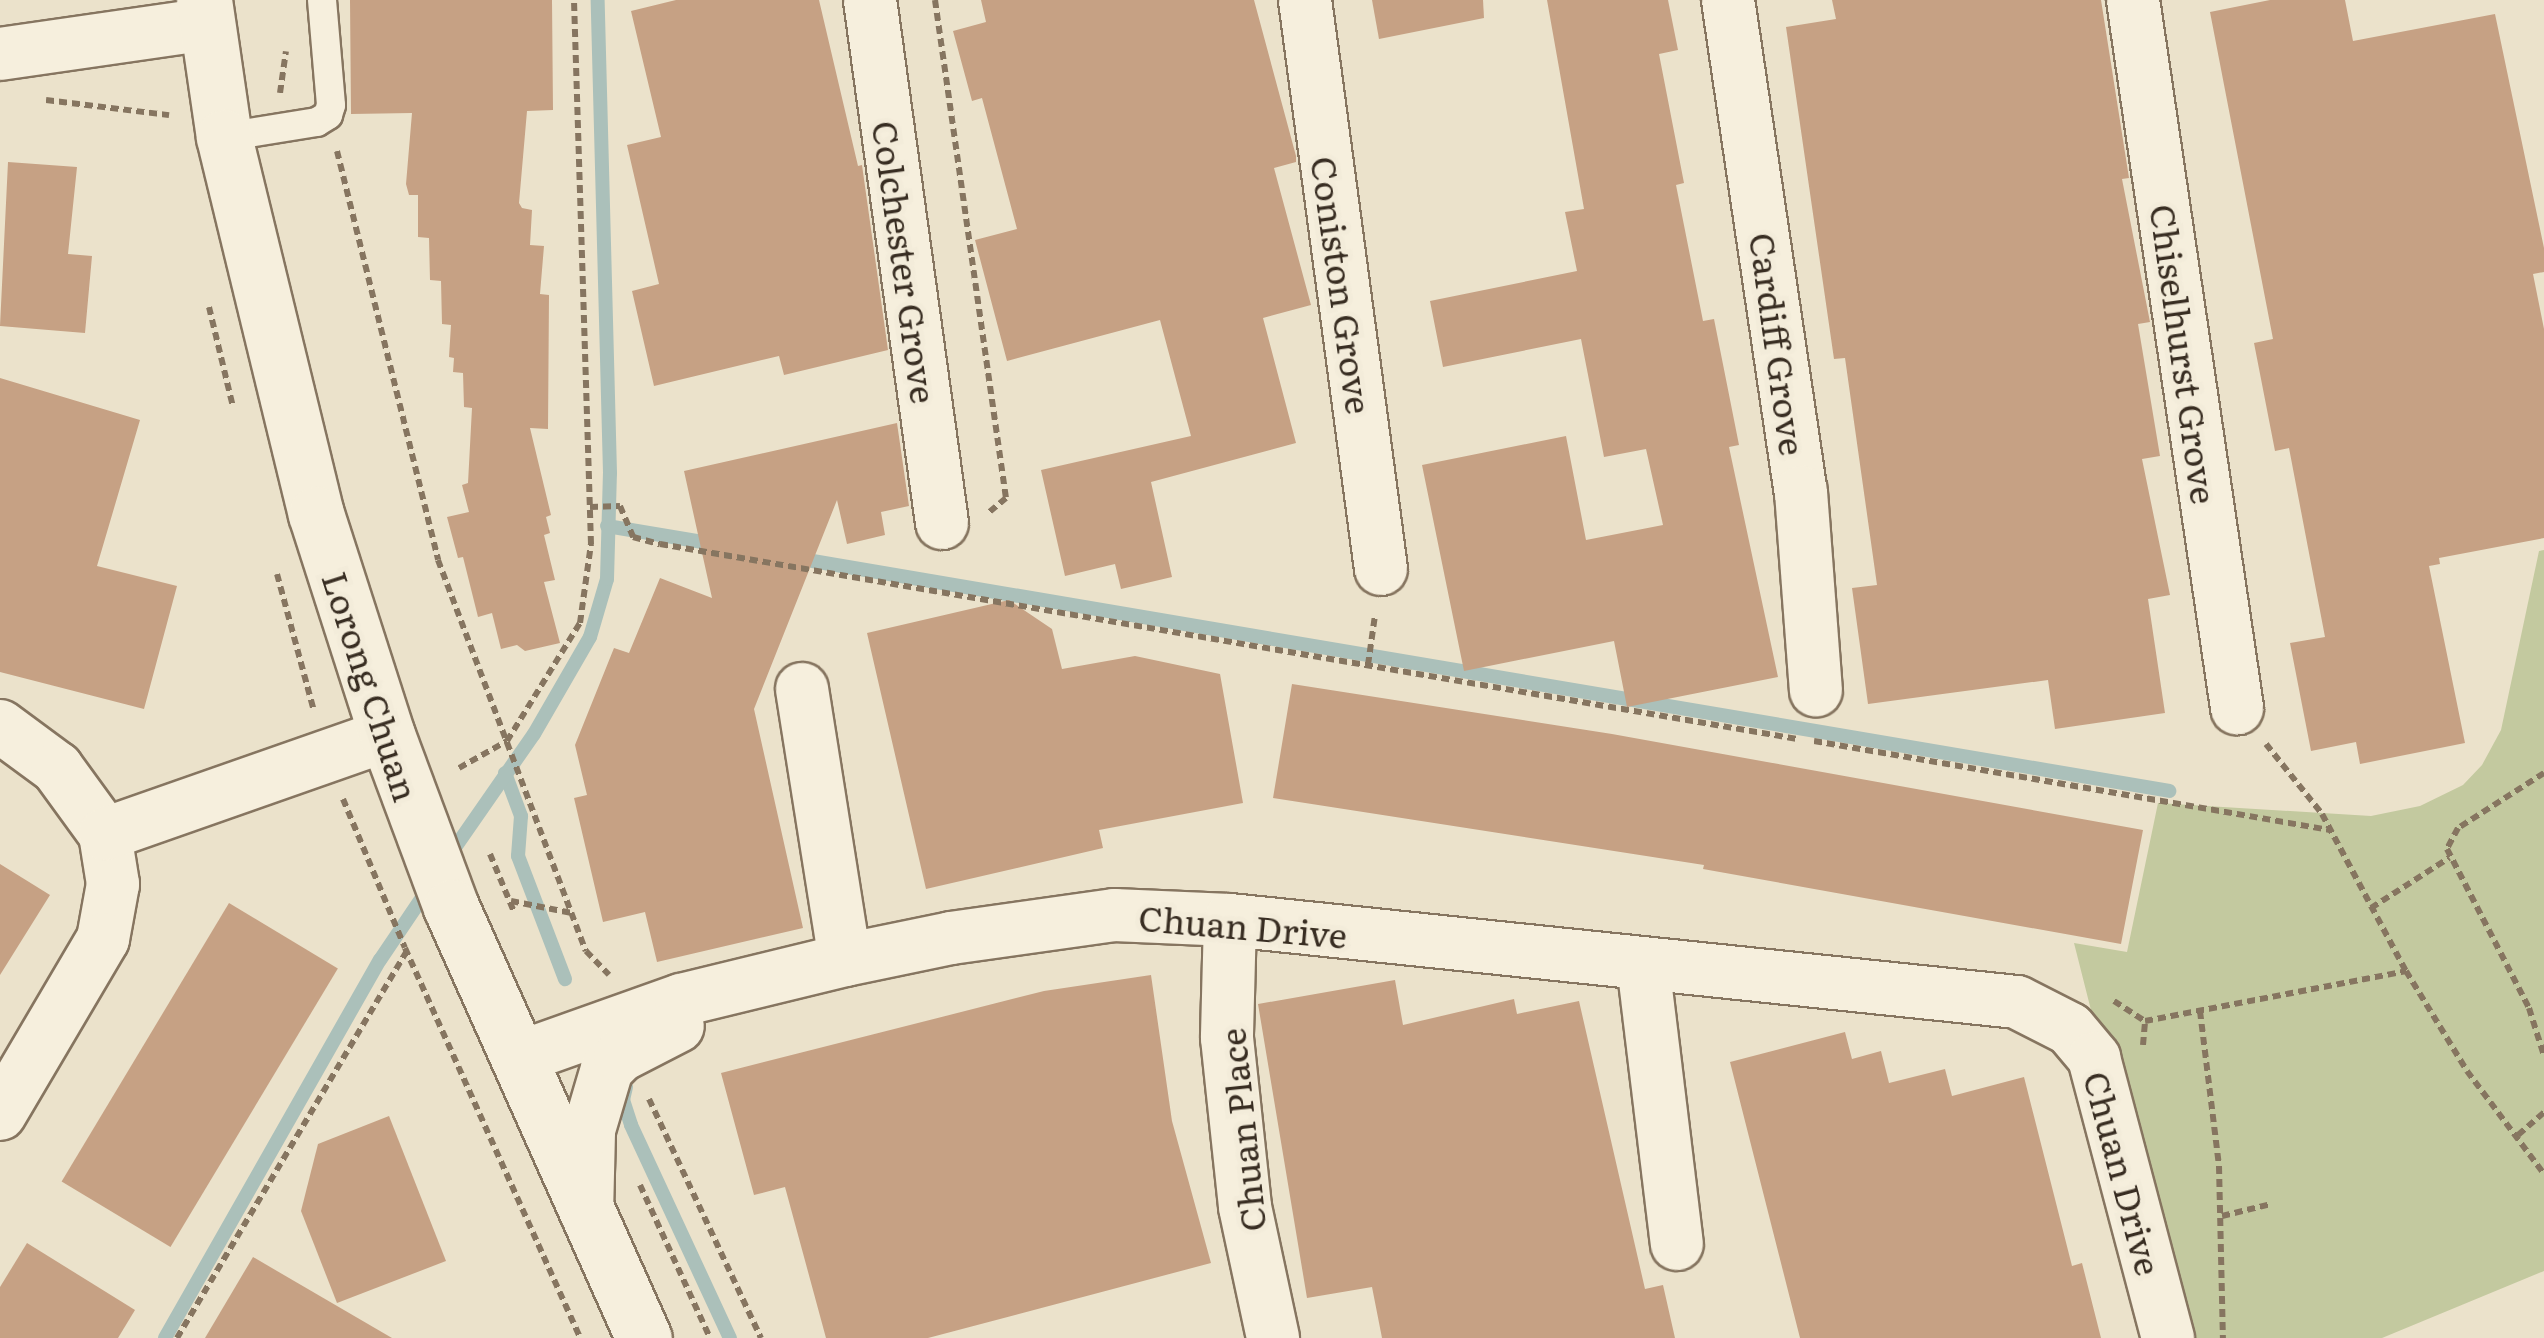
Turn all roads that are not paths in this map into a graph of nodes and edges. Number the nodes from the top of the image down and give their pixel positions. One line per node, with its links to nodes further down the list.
1 (322, 0): 8 (lane)
2 (870, 0): 9 (street, Colchester Grove)
3 (1306, 0): 10 (street, Coniston Grove)
4 (1728, 0): 12 (street, Cardiff Grove)
5 (2133, 0): 13 (street, Chiselhurst Grove)
6 (206, 12): 7 (street); 8 (street, Lorong Chuan)
7 (0, 54)
8 (224, 138): 15 (street, Lorong Chuan)
9 (942, 523)
10 (1381, 569)
11 (802, 689): 18 (street)
12 (1816, 690)
13 (2237, 708)
14 (0, 726): 16 (street)
15 (387, 735): 16 (street); 21 (street, Lorong Chuan)
16 (105, 834): 22 (street)
17 (1230, 920): 18 (street, Chuan Drive); 19 (street, Chuan Drive); 26 (street, Chuan Place)
18 (845, 960): 20 (street, Chuan Drive)
19 (1643, 964): 24 (street); 27 (street, Chuan Drive)
20 (746, 984): 21 (street, Chuan Drive); 23 (street)
21 (518, 1058): 23 (street, Lorong Chuan)
22 (0, 1114)
23 (588, 1214): 25 (street, Lorong Chuan)
24 (1677, 1244)
25 (644, 1338)
26 (1273, 1338)
27 (2168, 1338)

